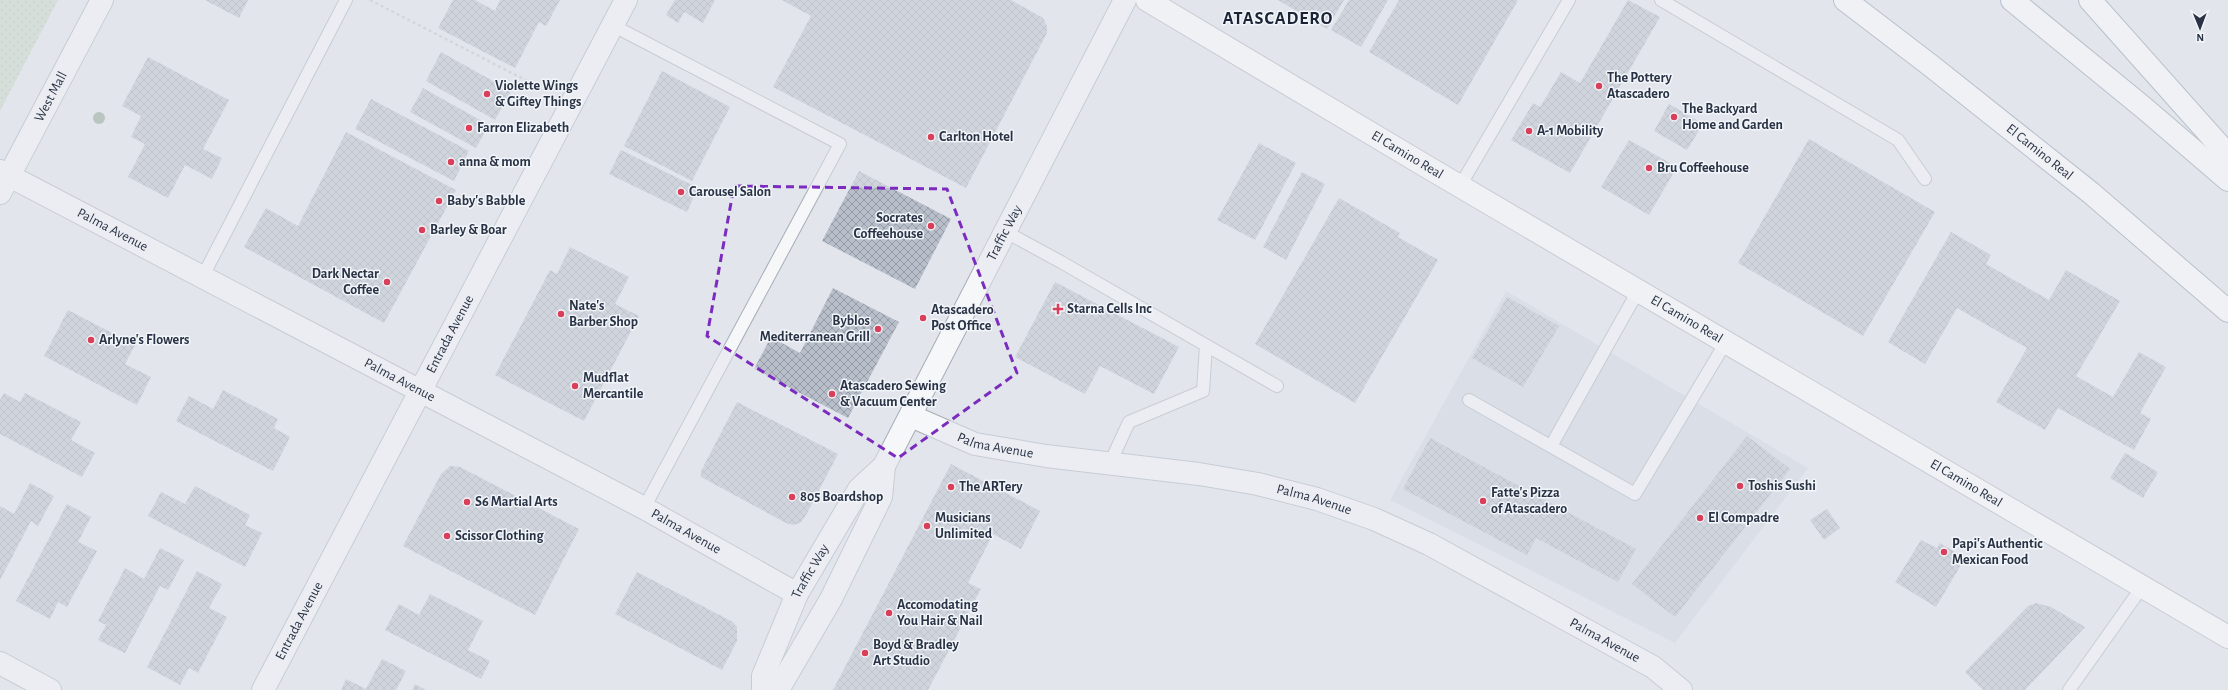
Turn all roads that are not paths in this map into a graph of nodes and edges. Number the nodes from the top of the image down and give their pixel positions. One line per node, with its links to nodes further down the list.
1 (102, 0): 14 (street, West Mall)
2 (346, 0): 18 (lane)
3 (626, 0): 11 (street, Entrada Avenue)
4 (1124, 0): 17 (street, Traffic Way)
5 (1147, 0): 16 (main road, El Camino Real)
6 (1569, 0): 16 (lane)
7 (1661, 0): 13 (lane)
8 (1845, 0): 20 (main road, El Camino Real)
9 (2012, 0): 15 (main road)
10 (2090, 0): 12 (main road)
11 (612, 25): 24 (street, Entrada Avenue); 30 (lane)
12 (2228, 156)
13 (1925, 179)
14 (3, 180): 18 (street, Palma Avenue)
15 (2228, 180)
16 (1460, 186): 19 (main road, El Camino Real)
17 (1004, 231): 22 (lane); 26 (street, Traffic Way)
18 (203, 276): 24 (street, Palma Avenue)
19 (1638, 291): 21 (main road, El Camino Real); 27 (lane)
20 (2228, 311)
21 (1726, 342): 27 (lane); 31 (main road, El Camino Real)
22 (1206, 346): 23 (lane); 28 (lane)
23 (1277, 386)
24 (420, 390): 30 (street, Palma Avenue); 36 (street, Entrada Avenue)
25 (1469, 400): 27 (lane)
26 (911, 416): 28 (street, Palma Avenue); 29 (street, Traffic Way)
27 (1551, 446)
28 (1110, 463): 39 (street, Palma Avenue)
29 (884, 466): 32 (street, Traffic Way); 38 (street, Traffic Way)
30 (644, 508): 32 (street, Palma Avenue)
31 (2142, 586): 33 (main road, El Camino Real); 40 (lane)
32 (797, 594): 37 (street, Traffic Way)
33 (2228, 637)
34 (0, 663): 35 (street)
35 (50, 690)
36 (263, 690)
37 (763, 690)
38 (772, 690)
39 (1681, 690)
40 (2069, 690)

